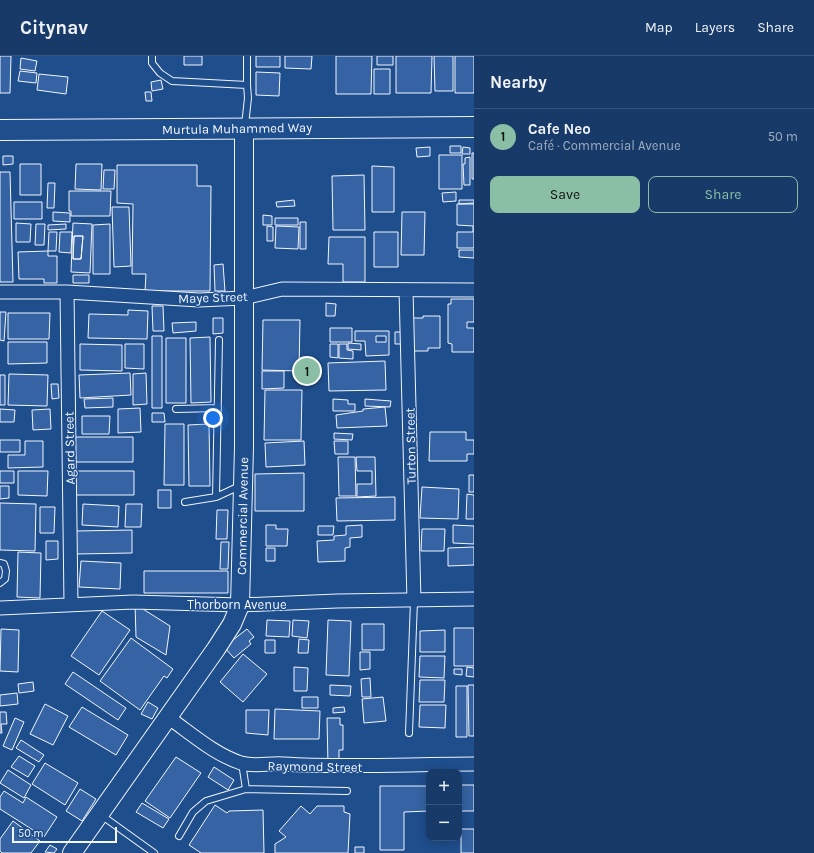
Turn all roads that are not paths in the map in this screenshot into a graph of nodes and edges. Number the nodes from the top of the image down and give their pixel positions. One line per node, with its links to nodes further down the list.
1 (152, 56): 3 (lane)
2 (247, 56): 3 (lane)
3 (247, 84): 5 (lane)
4 (474, 127): 5 (main road, Murtula Muhammed Way)
5 (244, 128): 6 (main road, Murtula Muhammed Way); 11 (street, Commercial Avenue)
6 (0, 130)
7 (406, 290): 8 (street, Maye Street); 11 (street, Maye Street); 21 (street, Turton Street)
8 (474, 290)
9 (0, 292): 10 (street, Maye Street)
10 (67, 292): 11 (street, Maye Street); 22 (street, Agard Street)
11 (244, 298): 15 (street, Commercial Avenue)
12 (219, 340): 13 (lane)
13 (218, 408): 14 (lane); 16 (lane)
14 (176, 409)
15 (243, 484): 16 (lane); 23 (street, Commercial Avenue)
16 (216, 497): 17 (lane)
17 (186, 502)
18 (0, 563): 19 (lane)
19 (0, 583)
20 (474, 599): 21 (street, Thorborn Avenue)
21 (414, 601): 23 (street, Thorborn Avenue); 26 (lane)
22 (71, 604): 23 (street, Thorborn Avenue); 24 (street, Thorborn Avenue)
23 (240, 605): 25 (street, Commercial Avenue)
24 (0, 608)
25 (169, 718): 27 (street, Raymond Street); 31 (street, Commercial Avenue)
26 (409, 733)
27 (242, 763): 28 (street, Raymond Street); 29 (lane)
28 (474, 764)
29 (246, 789): 30 (lane); 32 (lane)
30 (347, 790)
31 (98, 813): 33 (street, Commercial Avenue); 34 (lane)
32 (179, 836)
33 (72, 853)
34 (154, 853)

